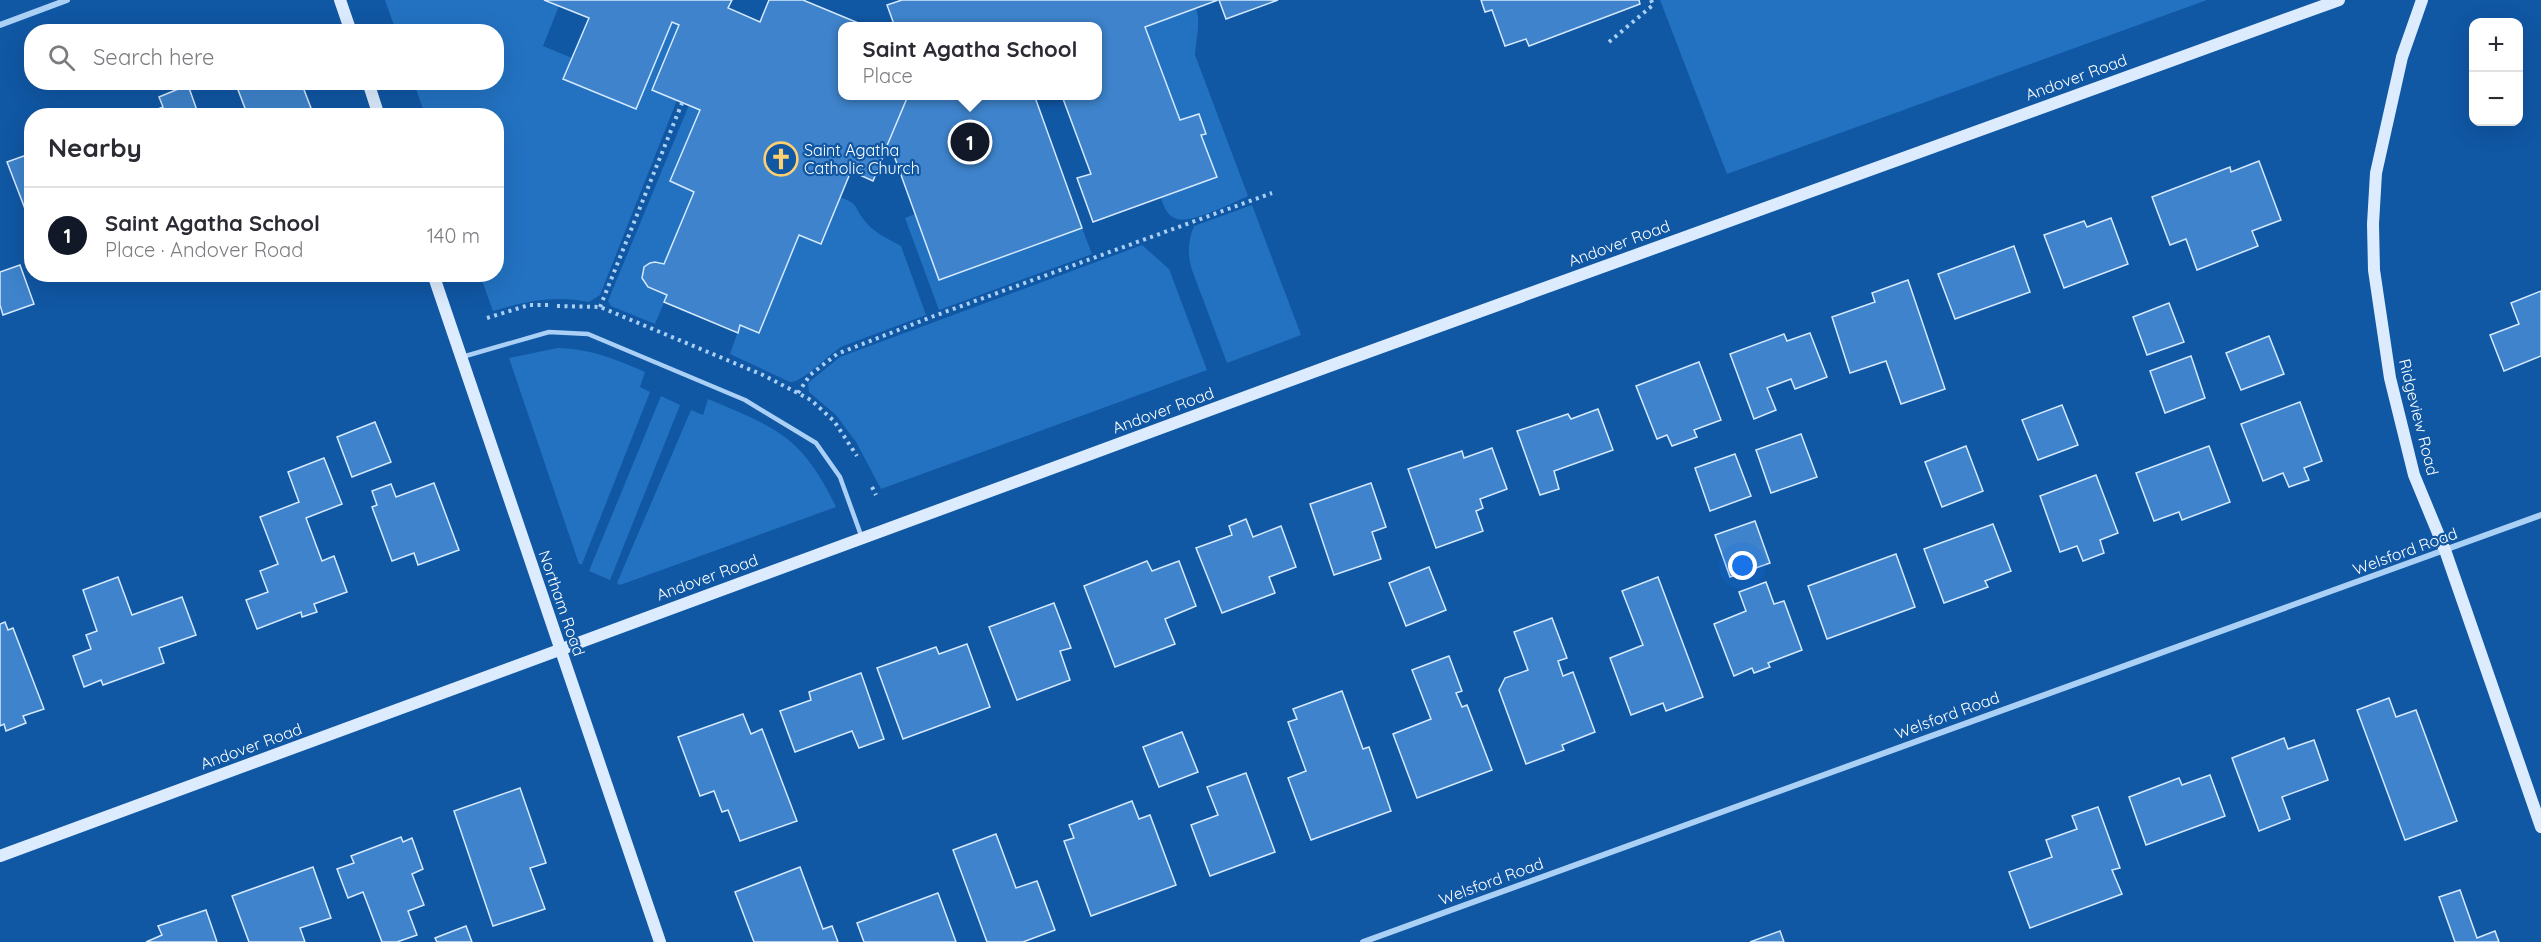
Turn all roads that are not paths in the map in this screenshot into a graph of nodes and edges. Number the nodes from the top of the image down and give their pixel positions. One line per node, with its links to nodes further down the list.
1 (67, 0): 6 (street)
2 (340, 0): 5 (street)
3 (2339, 0): 12 (street, Andover Road)
4 (2422, 0): 13 (street, Ridgeview Road)
5 (348, 24)
6 (0, 25)
7 (371, 90): 8 (street)
8 (376, 108)
9 (436, 282): 10 (street, Northam Road)
10 (461, 358): 12 (lane); 14 (street, Northam Road)
11 (2541, 515): 13 (street, Welsford Road)
12 (862, 538): 14 (street, Andover Road)
13 (2445, 550): 15 (street, Ridgeview Road); 18 (street, Welsford Road)
14 (560, 649): 16 (street, Andover Road); 17 (street, Northam Road)
15 (2541, 827)
16 (0, 856)
17 (660, 942)
18 (1364, 942)

